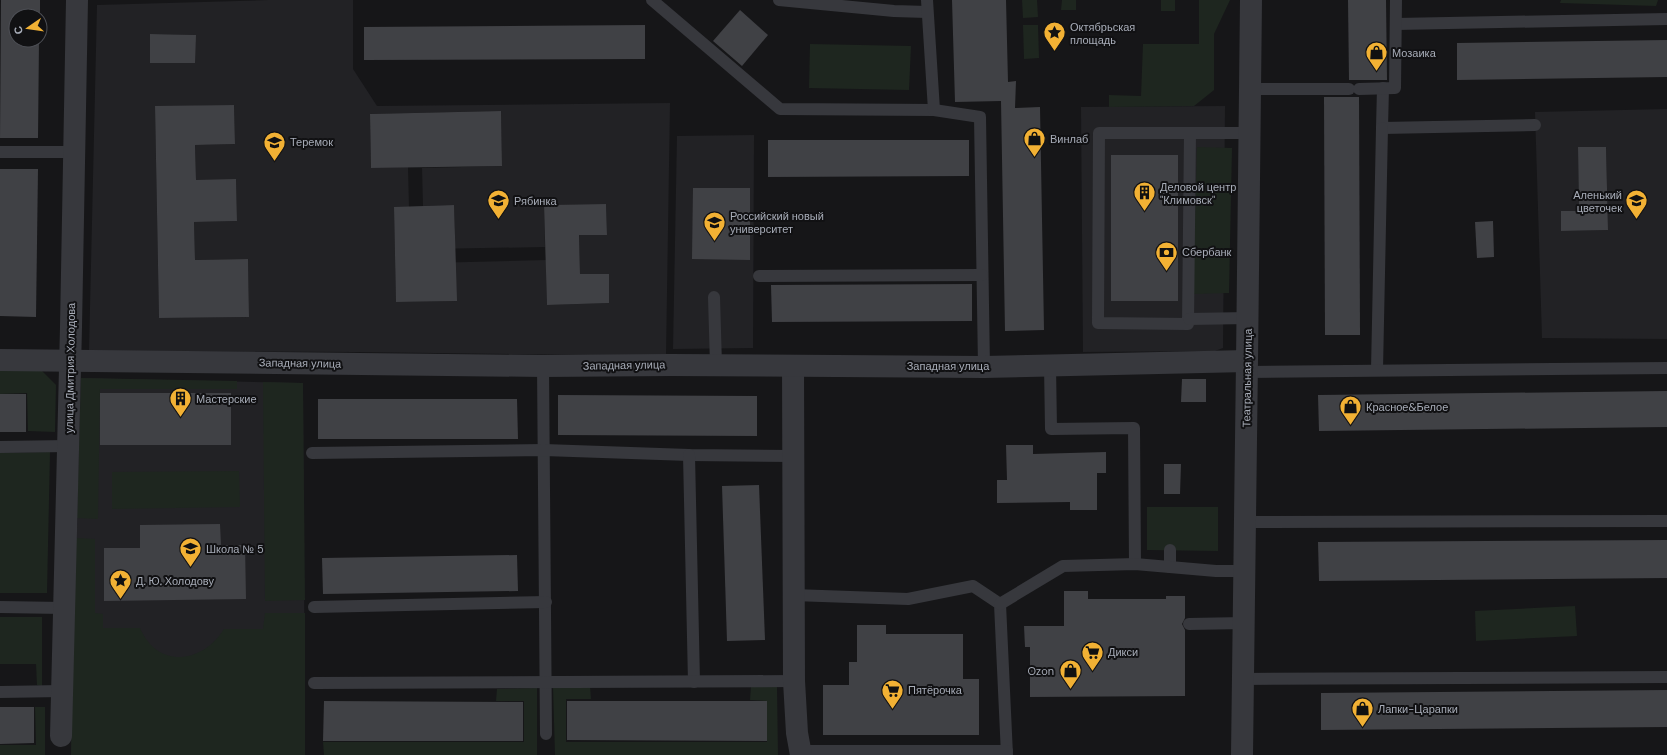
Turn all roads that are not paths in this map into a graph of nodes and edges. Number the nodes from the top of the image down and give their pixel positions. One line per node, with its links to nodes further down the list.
1 (77, 0): 17 (street, улица Дмитрия Холодова)
2 (652, 0): 11 (lane)
3 (779, 0): 6 (lane)
4 (1251, 0): 10 (street, Театральная улица)
5 (1396, 0): 8 (lane)
6 (927, 6): 11 (lane)
7 (1667, 19): 8 (lane)
8 (1396, 24): 9 (lane)
9 (1383, 88): 10 (lane); 13 (lane)
10 (1250, 89): 15 (street, Театральная улица)
11 (934, 110): 18 (lane)
12 (1535, 125): 13 (lane)
13 (1382, 128): 32 (lane)
14 (1190, 133): 15 (lane); 22 (lane); 22 (lane)
15 (1250, 133): 21 (street, Театральная улица)
16 (0, 152): 17 (lane)
17 (74, 152): 24 (street, улица Дмитрия Холодова)
18 (982, 275): 19 (lane); 29 (lane)
19 (759, 276)
20 (714, 297): 25 (lane)
21 (1248, 318): 22 (lane); 30 (street, Театральная улица)
22 (1189, 319)
23 (0, 360): 24 (street, Западная улица)
24 (70, 360): 27 (street, Западная улица); 33 (street, улица Дмитрия Холодова)
25 (716, 365): 27 (street, Западная улица); 28 (street, Западная улица)
26 (1050, 365): 29 (street, Западная улица); 30 (street, Западная улица); 42 (lane)
27 (543, 366): 35 (lane)
28 (793, 366): 29 (street, Западная улица); 38 (street)
29 (984, 367)
30 (1247, 367): 32 (lane); 40 (street, Театральная улица)
31 (1667, 368): 32 (lane)
32 (1377, 370)
33 (68, 446): 34 (lane); 50 (street, улица Дмитрия Холодова)
34 (0, 447)
35 (544, 450): 36 (lane); 37 (lane); 46 (lane)
36 (312, 453)
37 (689, 455): 38 (lane); 57 (lane)
38 (793, 456): 45 (street)
39 (1667, 521): 40 (lane)
40 (1245, 522): 44 (street, Театральная улица)
41 (1170, 550): 43 (lane)
42 (1134, 564): 43 (lane); 47 (lane)
43 (1170, 567): 44 (lane)
44 (1245, 571): 51 (street, Театральная улица)
45 (793, 595): 47 (lane); 55 (street)
46 (546, 602): 48 (lane); 56 (lane)
47 (1000, 604): 64 (lane)
48 (314, 607)
49 (0, 608): 50 (lane)
50 (63, 608): 59 (street, улица Дмитрия Холодова)
51 (1244, 623): 52 (lane); 54 (street, Театральная улица)
52 (1189, 624)
53 (1667, 677): 54 (lane)
54 (1243, 679): 65 (street, Театральная улица)
55 (794, 681): 57 (lane); 63 (street)
56 (547, 682): 57 (lane); 58 (lane); 61 (lane)
57 (694, 682)
58 (314, 683)
59 (62, 691): 60 (lane); 62 (street, улица Дмитрия Холодова)
60 (0, 692)
61 (546, 734)
62 (61, 736)
63 (800, 753): 64 (lane)
64 (1007, 753)
65 (1242, 755)

